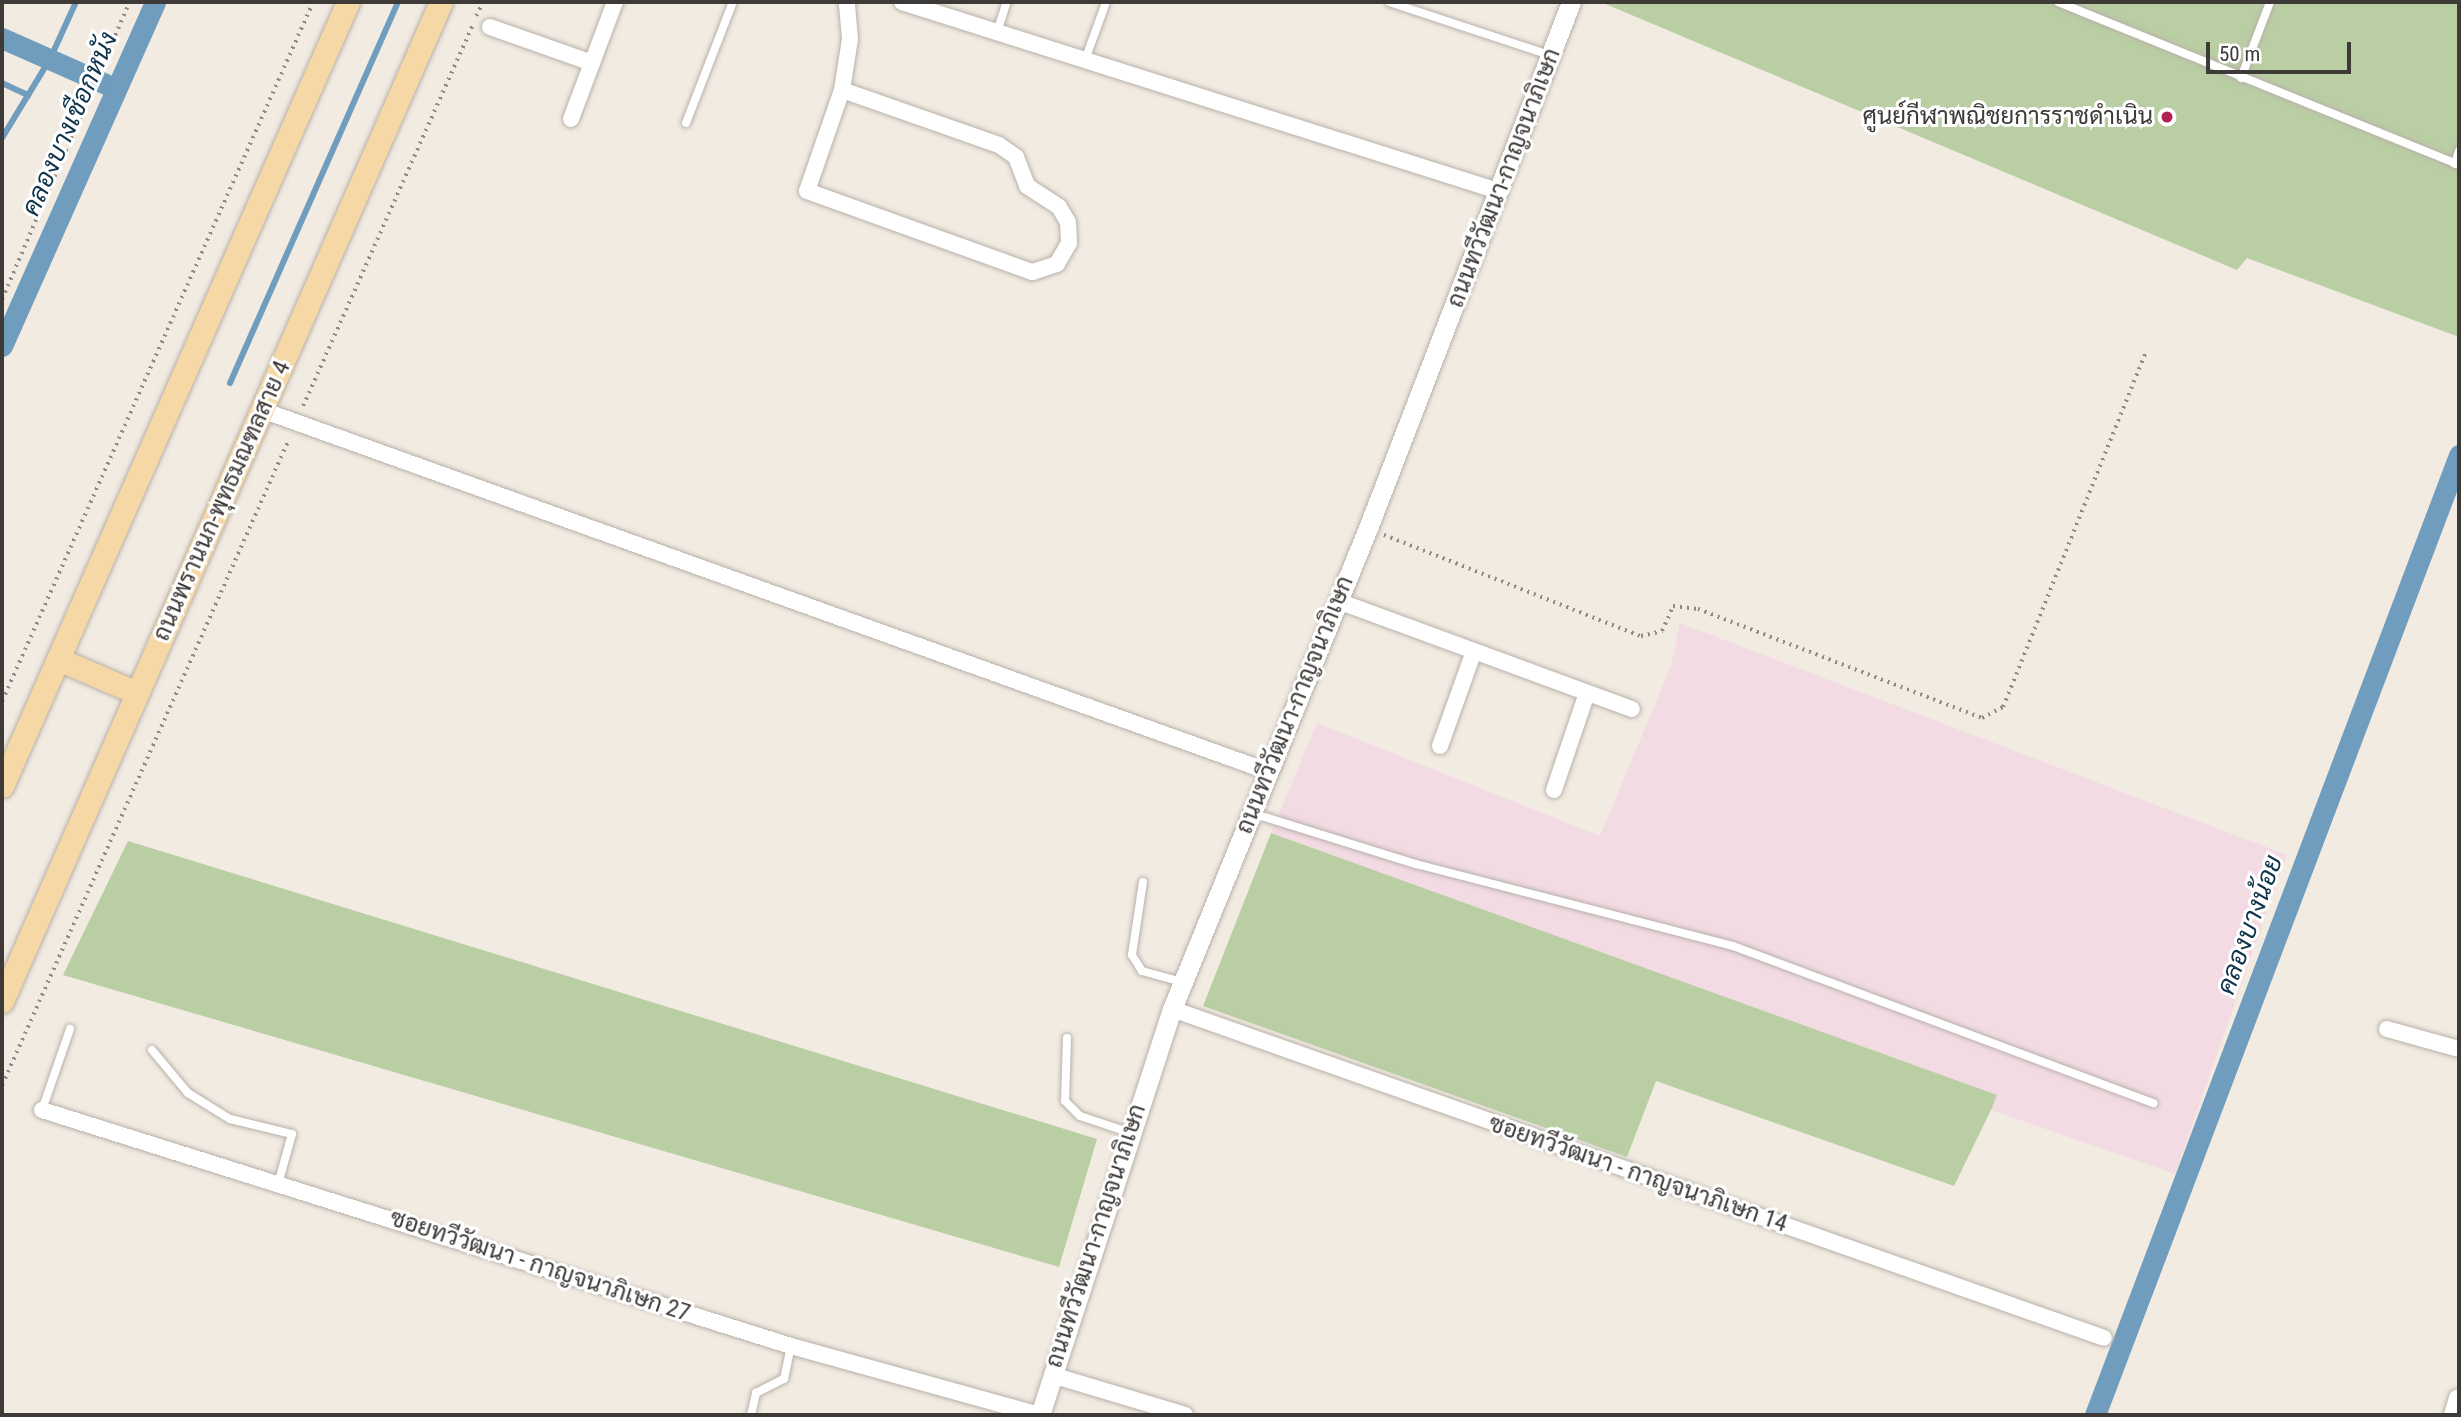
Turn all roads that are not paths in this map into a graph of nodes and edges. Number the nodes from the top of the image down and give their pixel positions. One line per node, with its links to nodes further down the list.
1 (348, 2): 28 (main road)
2 (441, 2): 25 (main road, ถนนพรานนก-พุทธมณฑลสาย 4)
3 (615, 2): 17 (street)
4 (733, 2): 21 (lane)
5 (847, 2): 19 (street)
6 (902, 2): 14 (street)
7 (1007, 2): 14 (lane)
8 (1389, 2): 15 (lane)
9 (1571, 2): 15 (street, ถนนทวีวัฒนา-กาญจนาภิเษก)
10 (2058, 2): 18 (lane)
11 (2270, 2): 18 (lane)
12 (1105, 5): 16 (lane)
13 (490, 27): 17 (street)
14 (997, 32): 16 (street)
15 (1551, 56): 24 (street, ถนนทวีวัฒนา-กาญจนาภิเษก)
16 (1085, 60): 24 (street)
17 (592, 63): 20 (street)
18 (2241, 78): 23 (lane)
19 (842, 90): 19 (street)
20 (571, 119)
21 (686, 123)
22 (2459, 151): 23 (lane)
23 (2457, 164)
24 (1498, 191): 26 (street, ถนนทวีวัฒนา-กาญจนาภิเษก)
25 (262, 410): 29 (main road, ถนนพรานนก-พุทธมณฑลสาย 4); 33 (street)
26 (1338, 601): 27 (street); 33 (street, ถนนทวีวัฒนา-กาญจนาภิเษก)
27 (1474, 651): 30 (street); 32 (street)
28 (58, 659): 29 (main road); 34 (main road)
29 (137, 693): 39 (main road, ถนนพรานนก-พุทธมณฑลสาย 4)
30 (1587, 693): 31 (street); 35 (street)
31 (1632, 709)
32 (1440, 746)
33 (1267, 771): 36 (street, ถนนทวีวัฒนา-กาญจนาภิเษก)
34 (2, 786)
35 (1554, 790)
36 (1251, 813): 38 (street, ถนนทวีวัฒนา-กาญจนาภิเษก); 46 (lane)
37 (1143, 882): 38 (lane)
38 (1183, 983): 40 (street, ถนนทวีวัฒนา-กาญจนาภิเษก)
39 (2, 1001)
40 (1172, 1009): 48 (street, ถนนทวีวัฒนา-กาญจนาภิเษก); 50 (street, ซอยทวีวัฒนา - กาญจนาภิเษก 14)
41 (70, 1029): 47 (lane)
42 (2387, 1029): 44 (street)
43 (1067, 1038): 48 (lane)
44 (2459, 1049)
45 (152, 1050): 49 (lane)
46 (2154, 1103)
47 (42, 1110): 49 (street, ซอยทวีวัฒนา - กาญจนาภิเษก 27)
48 (1128, 1132): 52 (street, ถนนทวีวัฒนา-กาญจนาภิเษก)
49 (278, 1184): 51 (street, ซอยทวีวัฒนา - กาญจนาภิเษก 27)
50 (2104, 1338)
51 (792, 1346): 54 (lane); 55 (street, ซอยทวีวัฒนา - กาญจนาภิเษก 27)
52 (1052, 1375): 55 (street, ถนนทวีวัฒนา-กาญจนาภิเษก); 56 (street)
53 (2457, 1398): 57 (street)
54 (751, 1415)
55 (1040, 1415)
56 (1185, 1415)
57 (2452, 1415)

